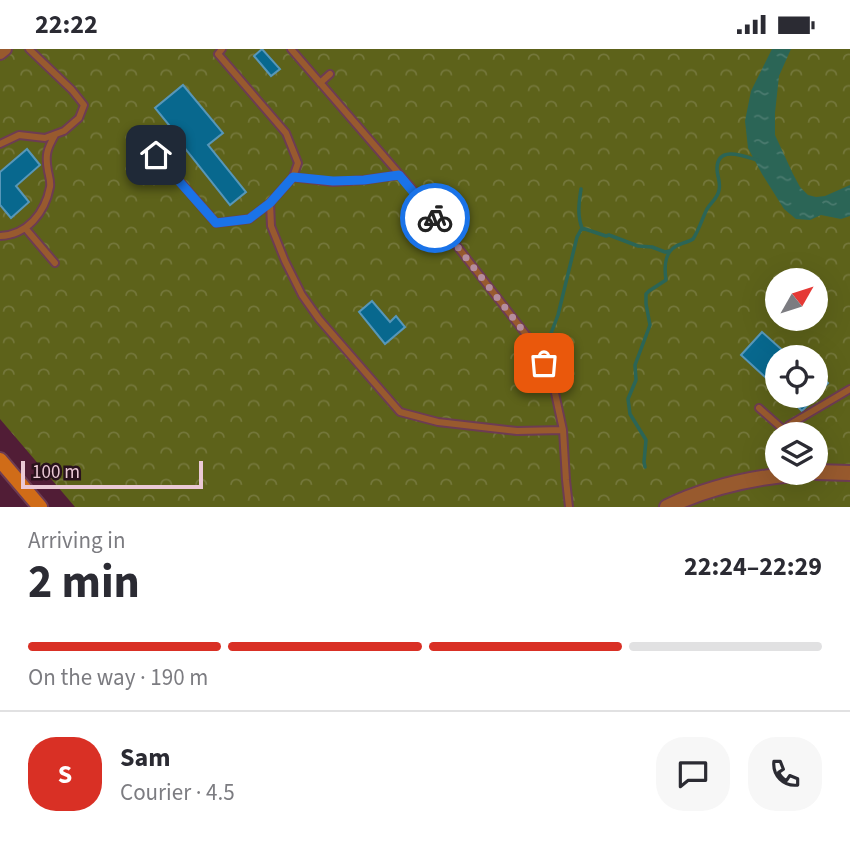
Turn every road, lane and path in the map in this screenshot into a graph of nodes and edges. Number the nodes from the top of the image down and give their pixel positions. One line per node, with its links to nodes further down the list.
1 (5, 49): 5 (street)
2 (29, 49): 8 (lane)
3 (222, 49): 12 (lane)
4 (291, 49): 7 (lane)
5 (0, 53)
6 (330, 74): 7 (lane)
7 (320, 83): 11 (lane)
8 (55, 135): 9 (lane); 14 (lane)
9 (0, 144)
10 (156, 155): 13 (lane)
11 (399, 175): 12 (lane); 21 (lane)
12 (293, 177): 13 (lane)
13 (270, 203): 21 (lane)
14 (26, 229): 15 (lane); 16 (lane)
15 (0, 236)
16 (55, 264)
17 (850, 389): 20 (lane)
18 (759, 408): 19 (lane)
19 (774, 422)
20 (794, 422)
21 (563, 430): 27 (lane)
22 (0, 460): 26 (main road)
23 (828, 472): 24 (street)
24 (850, 473)
25 (765, 477): 28 (street)
26 (40, 507)
27 (569, 507)
28 (667, 507)

